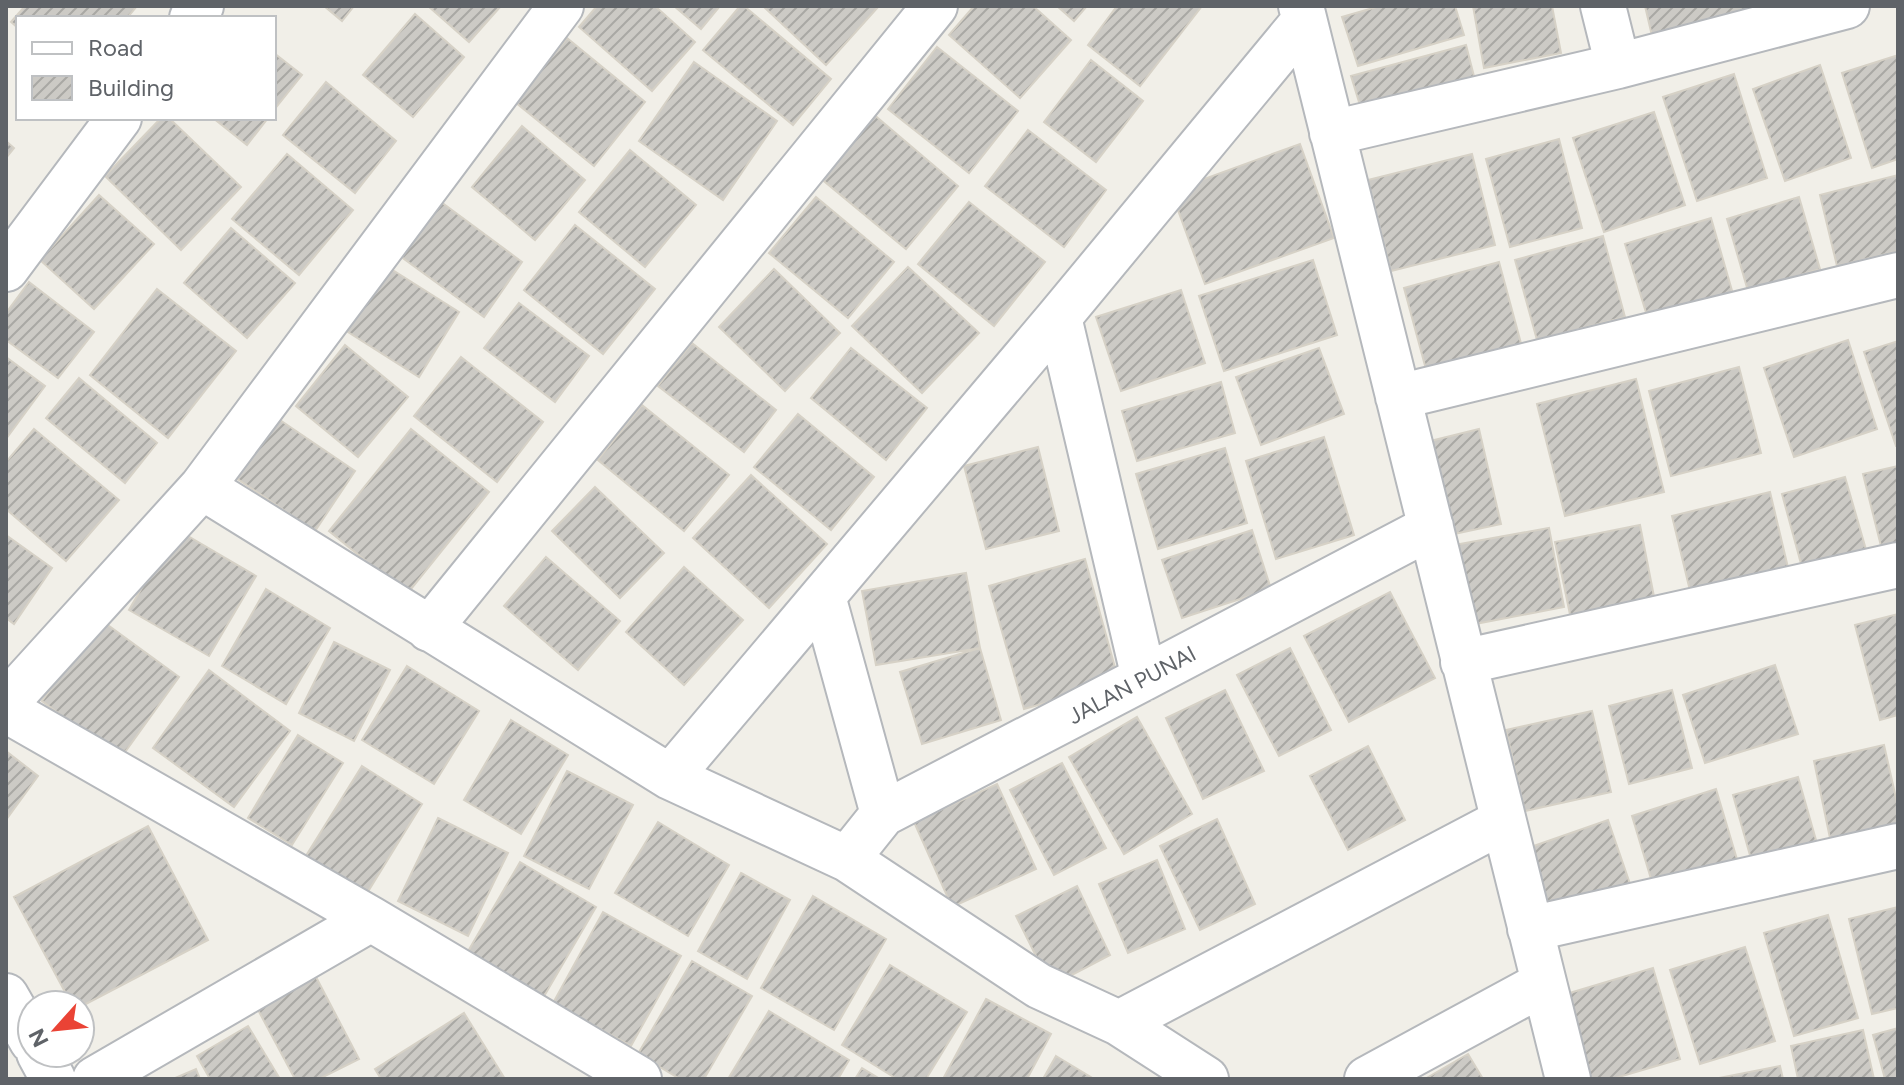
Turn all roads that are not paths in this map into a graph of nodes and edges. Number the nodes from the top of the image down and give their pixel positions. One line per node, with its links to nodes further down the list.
1 (561, 6): 13 (street)
2 (935, 6): 17 (street)
3 (1603, 6): 6 (street)
4 (1847, 6): 6 (street)
5 (1302, 14): 8 (street); 11 (street)
6 (1618, 66): 8 (street)
7 (118, 120): 9 (street)
8 (1332, 133): 12 (street)
9 (6, 269)
10 (1898, 275): 12 (street)
11 (1059, 317): 16 (street); 19 (street)
12 (1398, 397): 14 (street)
13 (202, 487): 17 (street); 20 (street)
14 (1431, 527): 18 (street); 19 (street, JALAN PUNAI)
15 (1898, 565): 18 (street)
16 (823, 596): 22 (street); 23 (street)
17 (429, 629): 22 (street)
18 (1463, 662): 24 (street)
19 (1144, 678): 23 (street, JALAN PUNAI)
20 (6, 703)
21 (6, 710): 27 (street)
22 (670, 777): 26 (street)
23 (883, 814): 26 (street, JALAN PUNAI)
24 (1503, 821): 28 (street); 30 (street)
25 (1898, 846): 28 (street)
26 (847, 859): 30 (street)
27 (371, 919): 31 (street); 32 (street)
28 (1530, 929): 29 (street)
29 (1544, 983): 34 (street); 35 (street)
30 (1119, 1023): 33 (street)
31 (637, 1078)
32 (95, 1079)
33 (1206, 1079)
34 (1367, 1079)
35 (1568, 1079)

